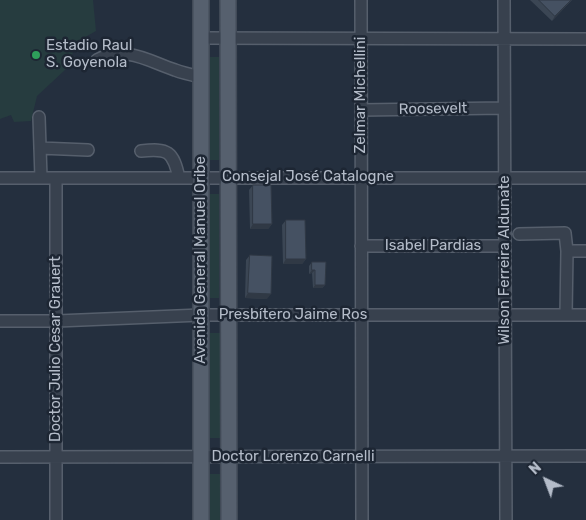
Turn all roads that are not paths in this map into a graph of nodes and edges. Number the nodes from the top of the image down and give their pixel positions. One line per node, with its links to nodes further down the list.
1 (201, 0): 5 (main road, Avenida General Manuel Oribe)
2 (228, 0): 7 (main road, Avenida General Manuel Oribe)
3 (360, 0): 8 (street, Zelmar Michellini)
4 (504, 0): 6 (street, Wilson Ferreira Aldunate)
5 (201, 38): 7 (street); 11 (main road, Avenida General Manuel Oribe)
6 (504, 38): 8 (street); 9 (street); 12 (street, Wilson Ferreira Aldunate)
7 (228, 39): 8 (street); 25 (main road, Avenida General Manuel Oribe)
8 (361, 39): 13 (street, Zelmar Michellini)
9 (586, 39)
10 (97, 60): 11 (street)
11 (201, 77): 24 (main road, Avenida General Manuel Oribe)
12 (504, 108): 13 (street, Roosevelt); 19 (street, Wilson Ferreira Aldunate)
13 (362, 110): 18 (street, Zelmar Michellini)
14 (39, 117): 15 (street)
15 (40, 148): 16 (street); 21 (street)
16 (88, 150)
17 (141, 151): 23 (street)
18 (361, 177): 19 (street, Consejal José Catalogne); 25 (street, Consejal José Catalogne); 28 (street, Zelmar Michellini)
19 (504, 177): 26 (street, Consejal José Catalogne); 29 (street, Wilson Ferreira Aldunate)
20 (0, 178): 21 (street, Consejal José Catalogne)
21 (40, 178): 22 (street, Consejal José Catalogne)
22 (56, 178): 23 (street, Consejal José Catalogne); 39 (street, Doctor Julio Cesar Grauert)
23 (180, 178): 24 (street, Consejal José Catalogne)
24 (200, 178): 25 (street, Consejal José Catalogne); 33 (main road, Avenida General Manuel Oribe)
25 (229, 178): 36 (main road, Avenida General Manuel Oribe)
26 (586, 178)
27 (519, 234): 30 (street)
28 (361, 246): 29 (street, Isabel Pardias); 32 (street, Zelmar Michellini)
29 (504, 246): 37 (street, Wilson Ferreira Aldunate)
30 (567, 251): 31 (street); 34 (street)
31 (586, 251)
32 (360, 314): 36 (street, Presbítero Jaime Ros); 37 (street, Presbítero Jaime Ros); 41 (street, Zelmar Michellini)
33 (201, 315): 36 (street, Presbítero Jaime Ros); 39 (street, Presbítero Jaime Ros); 46 (main road, Avenida General Manuel Oribe)
34 (566, 315): 35 (street, Presbítero Jaime Ros); 37 (street, Presbítero Jaime Ros)
35 (586, 315)
36 (230, 316): 40 (main road, Avenida General Manuel Oribe)
37 (505, 316): 42 (street, Wilson Ferreira Aldunate)
38 (0, 320): 39 (street, Presbítero Jaime Ros)
39 (57, 321): 45 (street, Doctor Julio Cesar Grauert)
40 (229, 456): 41 (street, Doctor Lorenzo Carnelli); 46 (street, Doctor Lorenzo Carnelli); 49 (main road, Avenida General Manuel Oribe)
41 (362, 456): 42 (street, Doctor Lorenzo Carnelli); 50 (street, Zelmar Michellini)
42 (505, 456): 43 (street, Doctor Lorenzo Carnelli); 51 (street, Wilson Ferreira Aldunate)
43 (586, 456)
44 (0, 457): 45 (street, Doctor Lorenzo Carnelli)
45 (56, 457): 46 (street, Doctor Lorenzo Carnelli); 47 (street, Doctor Julio Cesar Grauert)
46 (201, 457): 48 (main road, Avenida General Manuel Oribe)
47 (56, 520)
48 (201, 520)
49 (229, 520)
50 (362, 520)
51 (506, 520)

